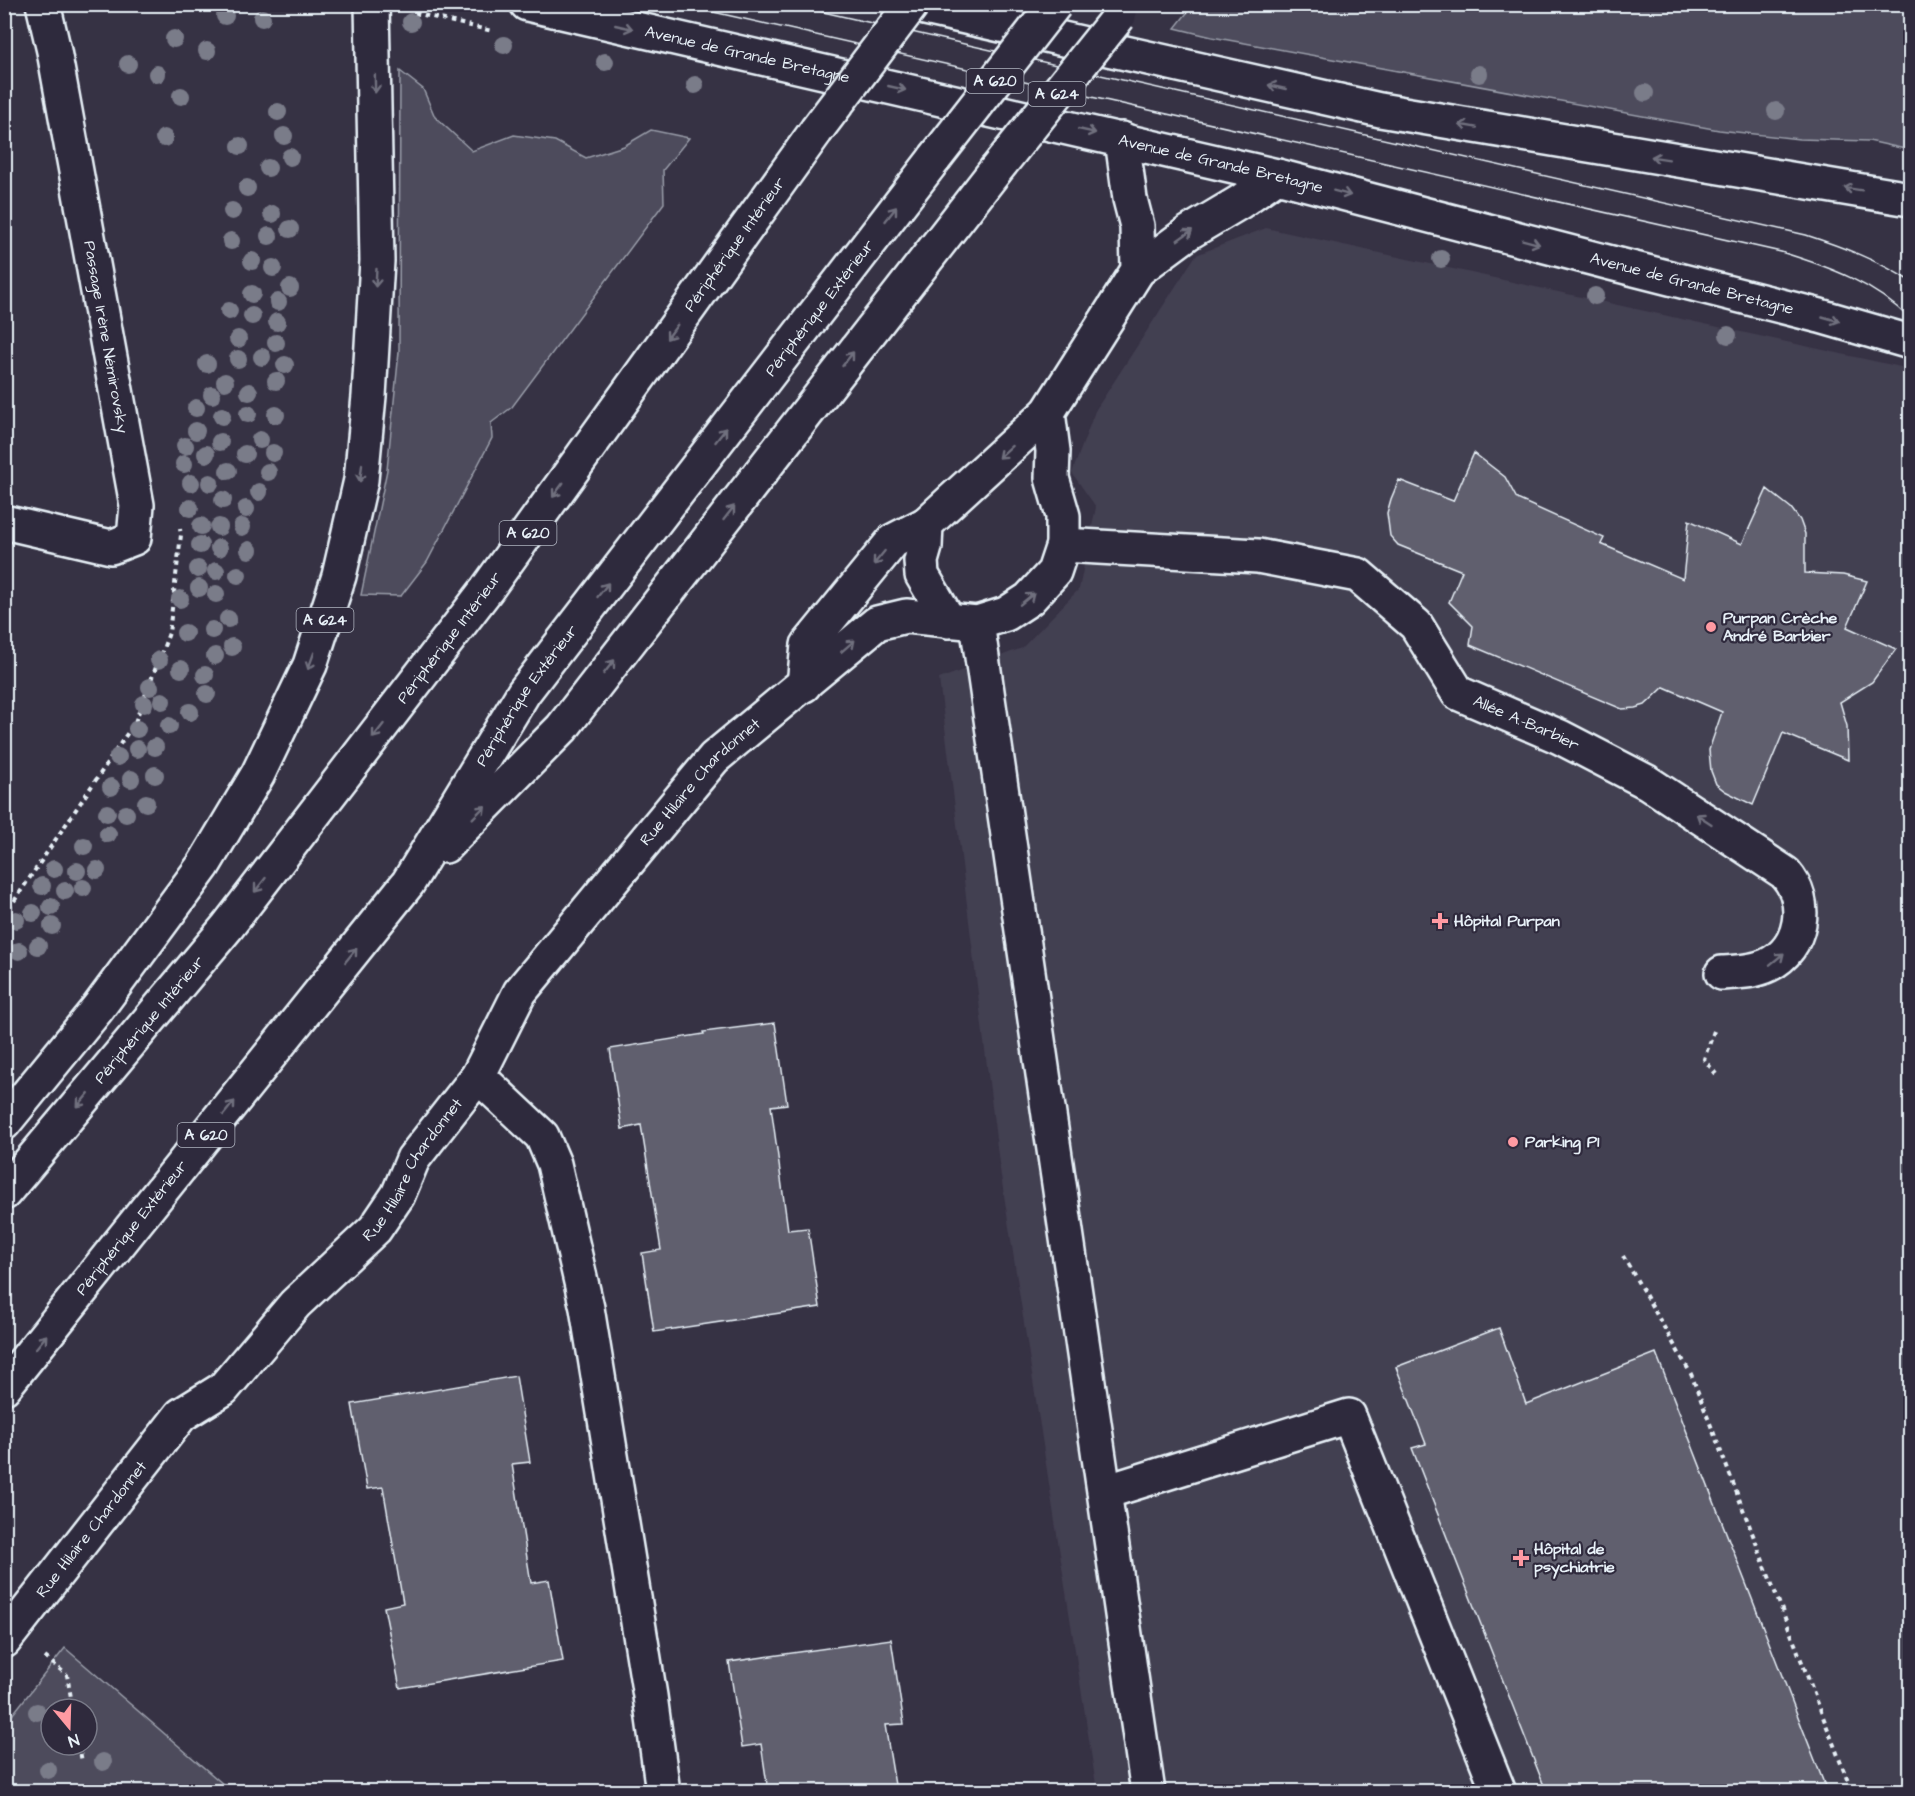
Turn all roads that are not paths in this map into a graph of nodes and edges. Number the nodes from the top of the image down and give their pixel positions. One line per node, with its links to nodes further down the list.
1 (44, 4): 13 (main road, Passage Irène Némirovsky)
2 (526, 4): 7 (main road, Avenue de Grande Bretagne, one-way to 7)
3 (909, 4): 9 (main road, one-way to 3); 22 (main road, Périphérique Intérieur / A 620, one-way to 22, bridge)
4 (1056, 4): 18 (main road, Périphérique Extérieur / A 620, one-way to 4, bridge)
5 (1124, 10): 18 (main road, A 624, one-way to 5, bridge)
6 (373, 15): 21 (main road, A 624, one-way to 21)
7 (1122, 140): 8 (main road, Avenue de Grande Bretagne); 10 (main road)
8 (1277, 176): 10 (main road, one-way to 8); 11 (main road, Avenue de Grande Bretagne, one-way to 11)
9 (1911, 199)
10 (1138, 270): 12 (main road)
11 (1911, 342)
12 (1048, 412): 14 (main road, one-way to 14); 15 (main road, Rue Hilaire Chardonnet)
13 (4, 522)
14 (926, 524): 16 (main road); 17 (main road, one-way to 17)
15 (1063, 545): 16 (main road, Rue Hilaire Chardonnet, one-way to 15); 19 (main road, Allée A.-Barbier, one-way to 15)
16 (963, 622): 17 (main road, Rue Hilaire Chardonnet, one-way to 16); 24 (main road)
17 (804, 685): 20 (main road, Rue Hilaire Chardonnet)
18 (408, 883): 23 (main road, Périphérique Extérieur / A 620, one-way to 18)
19 (1722, 973)
20 (478, 1076): 25 (main road, Rue Hilaire Chardonnet); 26 (main road)
21 (4, 1123)
22 (4, 1193)
23 (4, 1387)
24 (1104, 1492): 27 (main road); 28 (main road)
25 (8, 1636)
26 (663, 1791)
27 (1148, 1791)
28 (1499, 1791)

